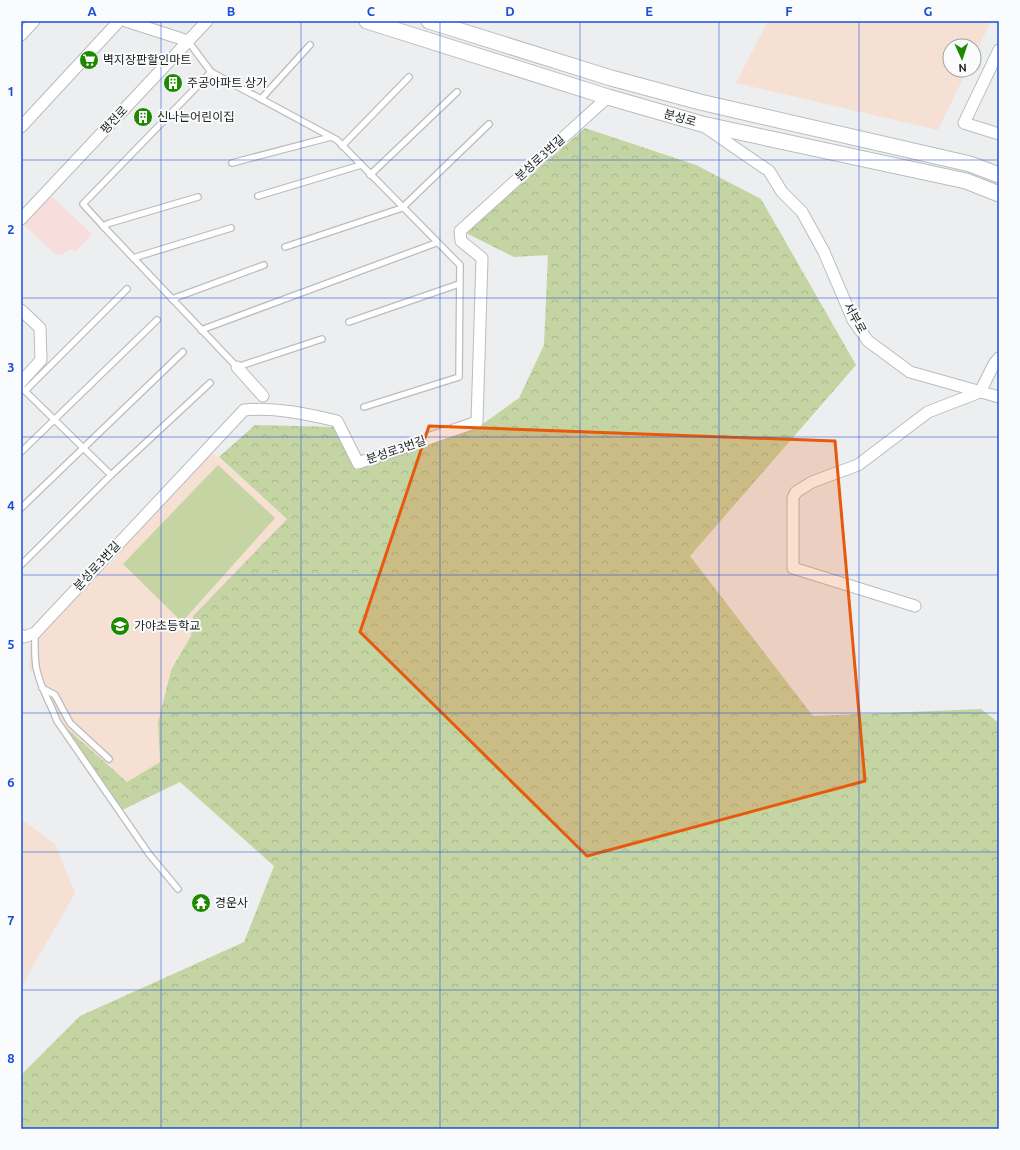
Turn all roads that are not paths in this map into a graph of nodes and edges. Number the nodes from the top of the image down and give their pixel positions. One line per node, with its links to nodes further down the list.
1 (34, 21): 8 (street)
2 (119, 21): 19 (street)
3 (126, 21): 9 (street)
4 (207, 21): 9 (street, 평전로)
5 (367, 21): 15 (main road, 분성로)
6 (429, 21): 7 (main road, 분성로)
7 (462, 26): 26 (main road, 분성로)
8 (21, 35)
9 (188, 41): 12 (lane); 31 (street, 평전로)
10 (310, 45): 16 (lane)
11 (999, 50): 20 (street)
12 (211, 72): 16 (lane); 32 (lane)
13 (409, 77): 22 (lane)
14 (457, 92): 25 (lane)
15 (608, 97): 18 (main road, 분성로); 62 (street, 분성로3번길)
16 (261, 99): 21 (lane)
17 (489, 124): 30 (lane)
18 (702, 124): 27 (main road, 분성로); 51 (street, 서부로)
19 (21, 127)
20 (999, 134)
21 (331, 137): 22 (lane); 23 (lane)
22 (342, 146): 24 (lane)
23 (232, 163)
24 (362, 165): 25 (lane); 28 (lane)
25 (370, 175): 30 (lane)
26 (999, 175)
27 (999, 194)
28 (258, 196)
29 (198, 197): 32 (lane)
30 (402, 208): 34 (lane); 35 (lane)
31 (21, 217)
32 (103, 226): 36 (lane)
33 (231, 228): 36 (lane)
34 (436, 242): 38 (lane); 44 (lane)
35 (285, 247)
36 (133, 258): 40 (lane)
37 (264, 265): 40 (lane)
38 (459, 284): 43 (lane); 54 (lane)
39 (127, 289): 50 (lane)
40 (172, 299): 44 (lane)
41 (21, 310): 50 (street)
42 (157, 320): 55 (lane)
43 (348, 322)
44 (201, 330): 48 (lane)
45 (322, 339): 48 (lane)
46 (183, 352): 56 (lane)
47 (999, 358): 51 (street)
48 (236, 367): 52 (street)
49 (210, 383): 58 (lane)
50 (22, 386): 55 (lane)
51 (980, 392): 53 (street, 서부로); 61 (street)
52 (263, 396)
53 (999, 397)
54 (364, 407)
55 (54, 419): 56 (lane); 57 (lane)
56 (83, 447): 58 (lane); 59 (lane)
57 (21, 452)
58 (111, 475): 60 (lane)
59 (21, 508)
60 (21, 565)
61 (915, 606)
62 (35, 633): 63 (street, 분성로3번길); 64 (lane)
63 (22, 638)
64 (42, 688): 65 (lane); 66 (lane)
65 (109, 759)
66 (178, 889)

